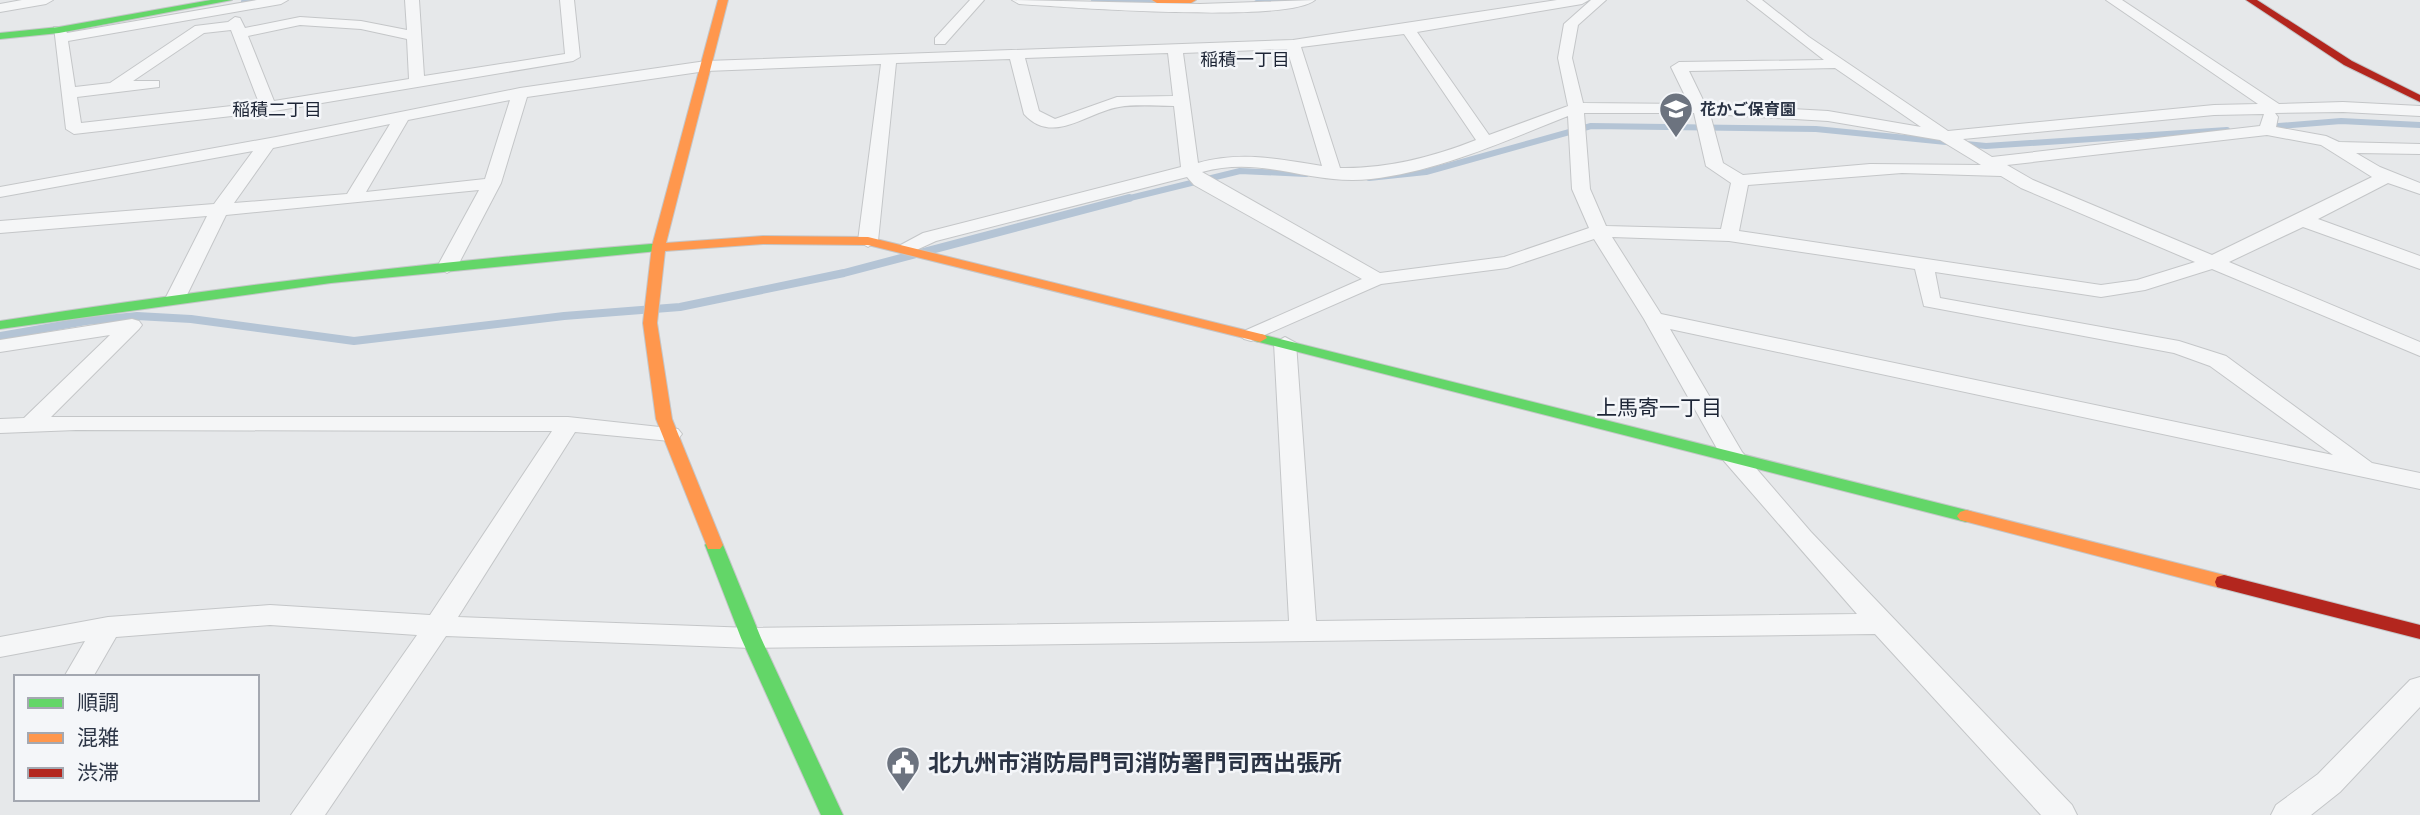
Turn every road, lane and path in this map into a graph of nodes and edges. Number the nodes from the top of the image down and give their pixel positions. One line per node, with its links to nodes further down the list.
1 (46, 0): 17 (street)
2 (281, 0): 16 (street)
3 (412, 0): 22 (street)
4 (567, 0): 30 (street)
5 (723, 0): 29 (street)
6 (977, 0): 23 (street)
7 (1018, 0): 10 (street)
8 (1157, 0): 9 (street)
9 (1191, 0)
10 (1308, 0)
11 (1582, 0): 19 (street)
12 (1599, 0): 39 (street)
13 (1754, 0): 28 (street)
14 (2113, 0): 38 (street)
15 (2251, 0): 35 (street)
16 (227, 3): 18 (street); 20 (street)
17 (0, 8)
18 (239, 29): 22 (street); 32 (street); 37 (street)
19 (1408, 29): 24 (street); 45 (street)
20 (60, 34): 21 (street); 33 (street)
21 (0, 36)
22 (414, 36): 30 (street)
23 (940, 41)
24 (1293, 44): 25 (street); 51 (street)
25 (1175, 50): 26 (street); 36 (street)
26 (1016, 54): 27 (street); 36 (street)
27 (889, 57): 29 (street); 65 (street)
28 (1838, 63): 40 (street); 44 (street)
29 (706, 66): 34 (street); 66 (street)
30 (417, 82): 37 (street)
31 (154, 84): 32 (street)
32 (114, 87): 33 (street)
33 (69, 93): 37 (street)
34 (520, 93): 42 (street); 54 (street)
35 (2420, 99)
36 (1181, 101): 50 (street)
37 (268, 107)
38 (2273, 107): 41 (street); 43 (street); 44 (street)
39 (1576, 108): 40 (street); 45 (street); 63 (street)
40 (1701, 111): 44 (street); 53 (street)
41 (2420, 111)
42 (402, 117): 46 (street); 58 (street)
43 (2267, 130): 47 (street); 49 (street)
44 (1945, 136): 49 (street)
45 (1485, 142): 51 (street)
46 (268, 143): 55 (street); 59 (street)
47 (2335, 147): 48 (street); 52 (street)
48 (2420, 149)
49 (1998, 167): 53 (street); 68 (street)
50 (1190, 170): 51 (street); 67 (street); 72 (street)
51 (1333, 173)
52 (2387, 176): 56 (street); 60 (street)
53 (1740, 181): 64 (street)
54 (492, 183): 58 (street); 71 (street)
55 (27, 188): 57 (street); 61 (street)
56 (2420, 190)
57 (0, 192)
58 (353, 199): 59 (street)
59 (219, 211): 62 (street); 73 (street)
60 (2300, 219): 68 (street); 69 (street)
61 (0, 221)
62 (0, 227)
63 (1600, 232): 64 (street); 72 (street); 74 (street)
64 (1729, 235): 70 (street)
65 (868, 241): 66 (street); 67 (street)
66 (659, 246): 71 (street); 83 (street)
67 (905, 248): 76 (street)
68 (2214, 261): 70 (street); 79 (street)
69 (2420, 262)
70 (1924, 264): 85 (street)
71 (447, 267): 73 (street)
72 (1377, 279): 76 (street)
73 (176, 297): 75 (street)
74 (1654, 319): 84 (street); 85 (street)
75 (0, 325)
76 (1251, 335): 77 (street)
77 (1285, 343): 84 (street); 90 (street)
78 (0, 346): 81 (street)
79 (2420, 350)
80 (568, 424): 81 (street); 83 (street); 88 (street)
81 (30, 425): 82 (street)
82 (0, 426)
83 (670, 434): 92 (street)
84 (1731, 456): 87 (street); 91 (street)
85 (2369, 470): 86 (street)
86 (2420, 481)
87 (1881, 624): 90 (street); 98 (street)
88 (438, 626): 89 (street); 92 (street); 96 (street)
89 (108, 627): 93 (street); 94 (street)
90 (1303, 631): 92 (street)
91 (2420, 632)
92 (751, 638): 97 (street)
93 (0, 647)
94 (79, 675)
95 (2420, 688): 99 (street)
96 (307, 815)
97 (832, 815)
98 (2061, 815)
99 (2287, 815)

